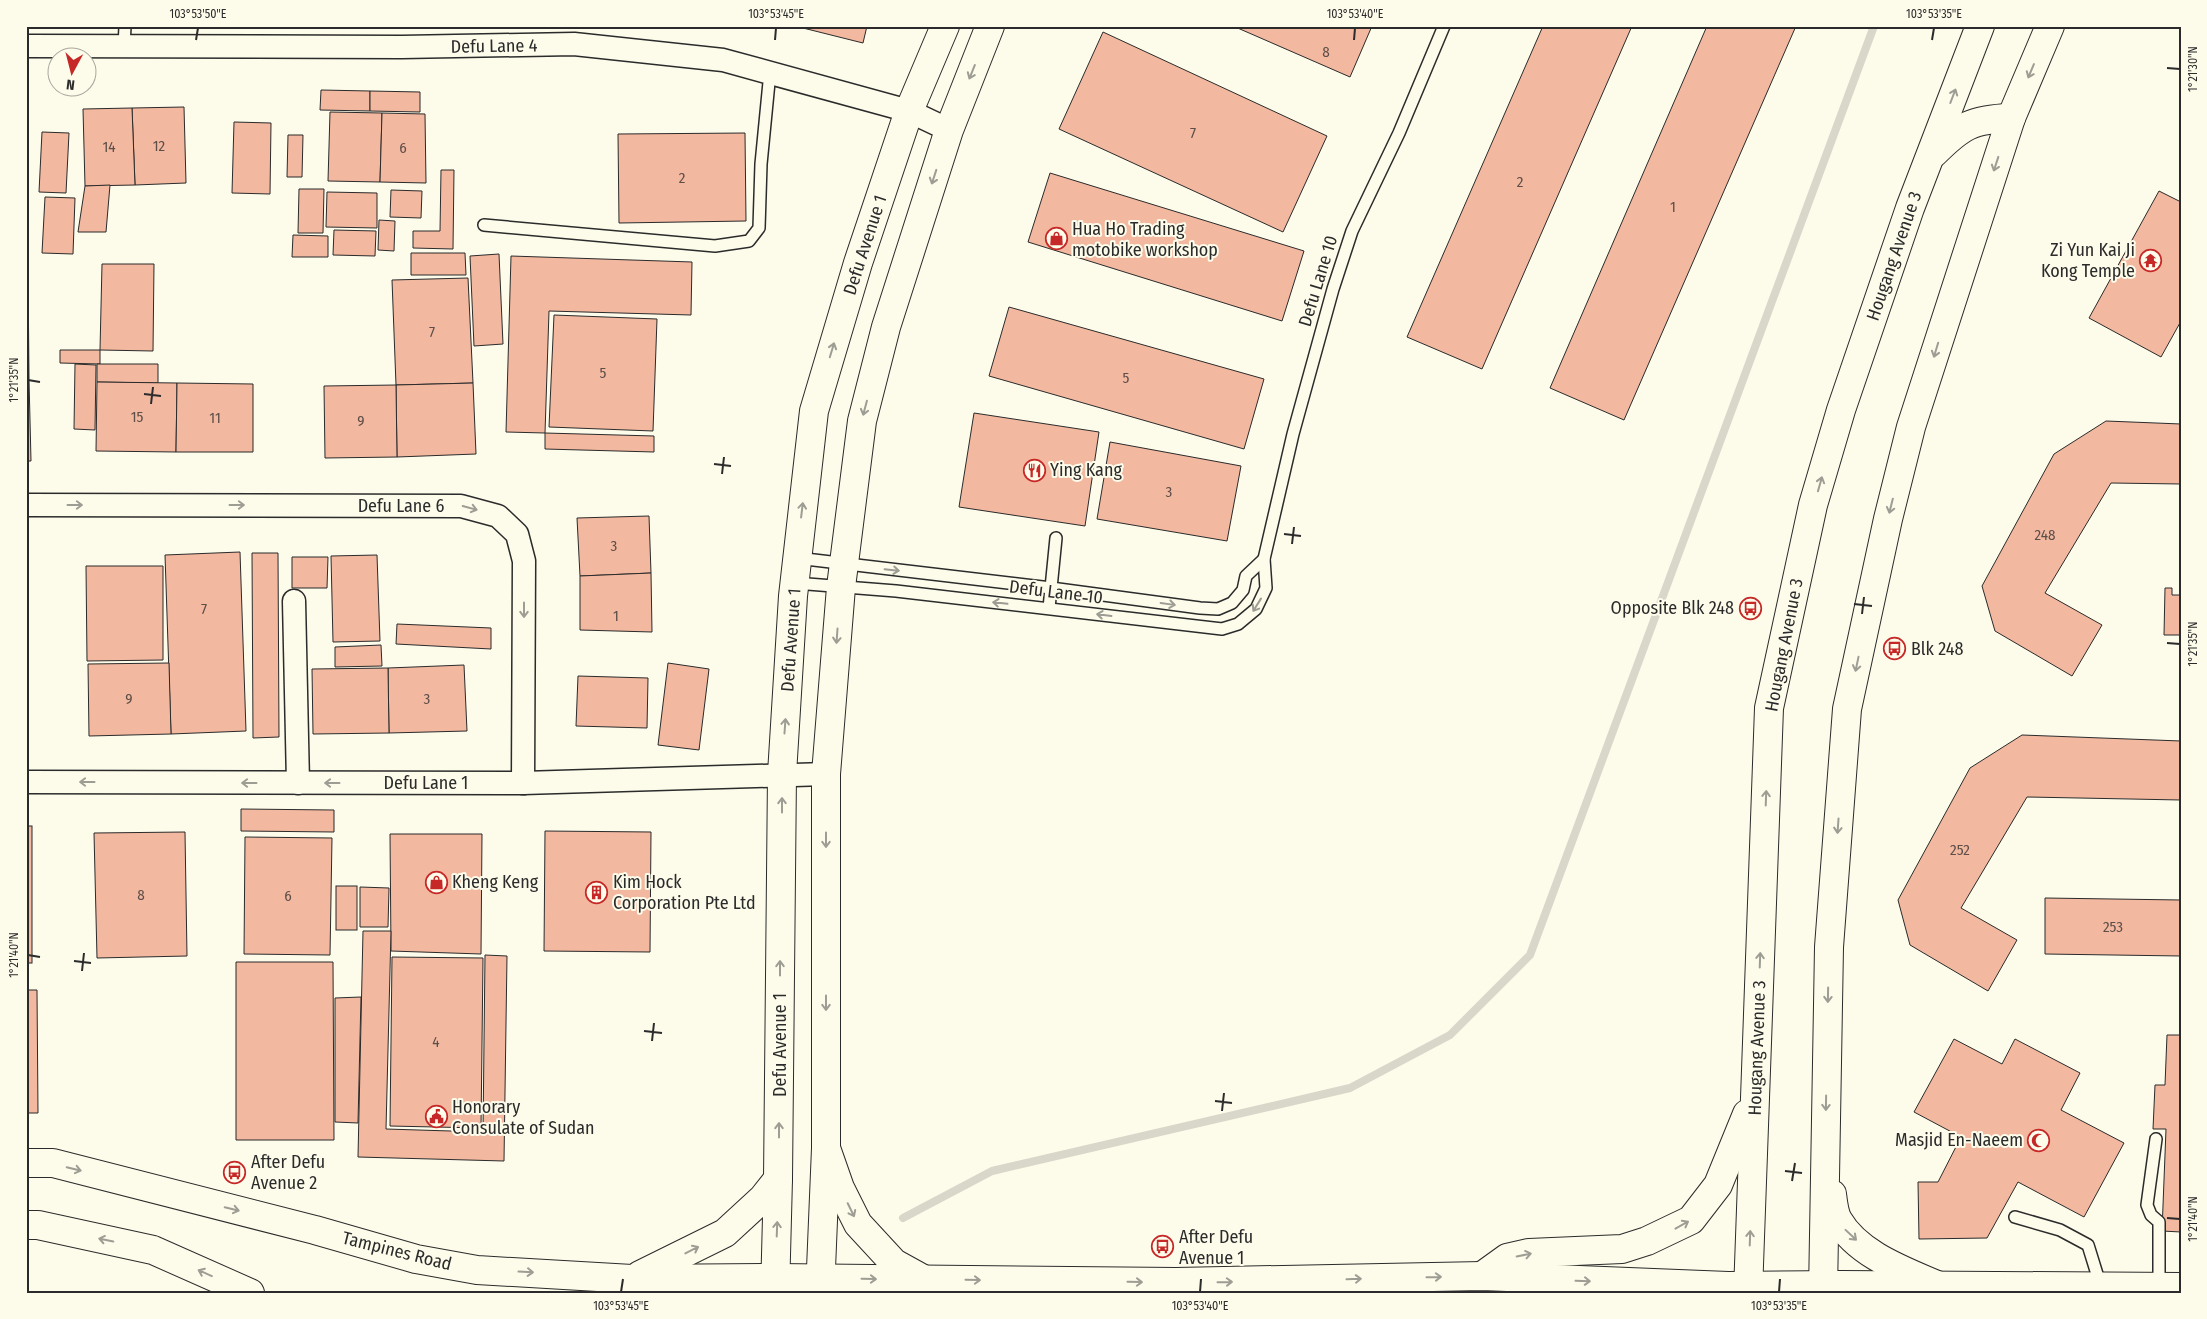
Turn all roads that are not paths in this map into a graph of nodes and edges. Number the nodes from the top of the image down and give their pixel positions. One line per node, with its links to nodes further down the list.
1 (945, 26): 9 (main road, Defu Avenue 1)
2 (990, 26): 11 (main road, one-way to 11)
3 (1444, 26): 16 (lane, Defu Lane 10)
4 (1980, 26): 12 (main road, Hougang Avenue 3, one-way to 4)
5 (2050, 26): 10 (main road, one-way to 10)
6 (124, 36): 7 (street, Defu Lane 4); 8 (street, Defu Lane 4)
7 (26, 46)
8 (770, 72): 9 (street, Defu Lane 4); 13 (lane)
9 (909, 110): 11 (street, Defu Lane 4); 17 (main road, Defu Avenue 1, one-way to 9)
10 (2012, 118): 12 (main road); 30 (main road, one-way to 30)
11 (949, 130): 18 (main road, one-way to 18)
12 (1929, 158): 27 (main road, Hougang Avenue 3, one-way to 12)
13 (484, 225)
14 (26, 505): 26 (street, Defu Lane 6, one-way to 26)
15 (1056, 538): 19 (lane)
16 (1264, 559): 19 (lane, Defu Lane 10, one-way to 16); 21 (lane, Defu Lane 10, one-way to 21)
17 (796, 570): 18 (lane, Defu Lane 10); 18 (lane, Defu Lane 10); 22 (main road, Defu Avenue 1, one-way to 17)
18 (842, 576): 19 (lane, Defu Lane 10, one-way to 19); 21 (lane, Defu Lane 10, one-way to 18); 23 (main road, one-way to 23)
19 (1051, 588): 21 (lane)
20 (294, 602): 25 (street)
21 (1049, 608)
22 (782, 774): 23 (street, Defu Lane 1); 26 (street, Defu Lane 1); 32 (main road, Defu Avenue 1, one-way to 22)
23 (826, 774): 29 (main road, one-way to 29)
24 (26, 782): 25 (street, Defu Lane 1, one-way to 24)
25 (298, 783): 26 (street, Defu Lane 1, one-way to 25)
26 (523, 783)
27 (1755, 1096): 35 (main road, one-way to 27); 44 (main road, Hougang Avenue 3, one-way to 27)
28 (2156, 1139): 42 (lane)
29 (826, 1148): 37 (main road, one-way to 37); 39 (main road)
30 (1825, 1158): 40 (main road, one-way to 40); 43 (main road)
31 (26, 1163): 36 (main road, Tampines Road, one-way to 36)
32 (778, 1179): 36 (main road, one-way to 32); 38 (main road, Defu Avenue 1, one-way to 32)
33 (2015, 1217): 41 (lane)
34 (26, 1225): 45 (main road, one-way to 34)
35 (1482, 1276): 37 (main road, Tampines Road, one-way to 35); 44 (main road, Tampines Road, one-way to 44)
36 (632, 1278): 38 (main road, Tampines Road)
37 (924, 1280): 39 (main road, Tampines Road, one-way to 37)
38 (775, 1285): 39 (main road, Tampines Road)
39 (820, 1285)
40 (1939, 1286): 41 (main road, Tampines Road); 43 (main road, Tampines Road)
41 (2101, 1287): 42 (main road, Tampines Road)
42 (2170, 1287)
43 (1823, 1289): 44 (main road, Tampines Road)
44 (1748, 1290)
45 (250, 1293)

